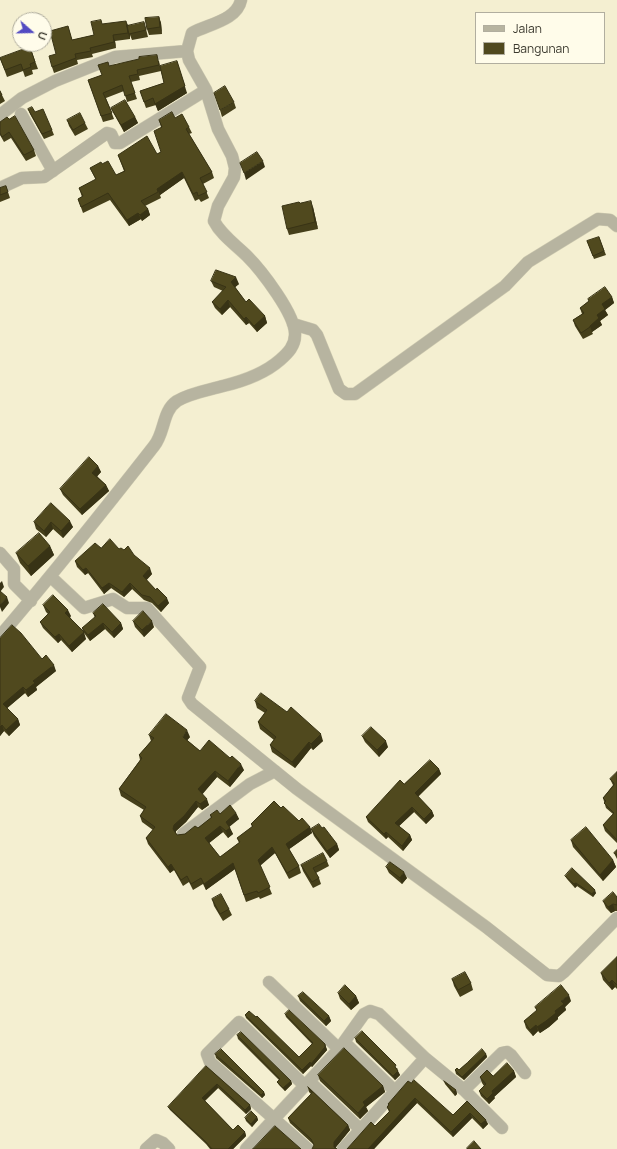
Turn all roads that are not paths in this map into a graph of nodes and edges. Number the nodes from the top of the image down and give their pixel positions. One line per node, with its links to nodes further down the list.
1 (241, 0): 2 (street)
2 (187, 50): 3 (street); 5 (street)
3 (206, 90): 6 (street); 9 (street)
4 (21, 114): 6 (street)
5 (0, 115)
6 (53, 171): 7 (street)
7 (0, 188)
8 (617, 226): 9 (street)
9 (294, 324): 11 (street)
10 (0, 553): 12 (street)
11 (51, 577): 12 (street); 14 (street)
12 (31, 601): 13 (street)
13 (0, 636)
14 (275, 771): 15 (street); 16 (street)
15 (183, 834)
16 (617, 918)
17 (269, 982): 18 (street)
18 (341, 1045): 19 (street); 21 (street); 23 (street)
19 (425, 1058): 22 (street); 23 (street)
20 (525, 1073): 22 (street)
21 (307, 1084): 24 (street); 24 (street); 26 (street)
22 (464, 1090): 25 (street)
23 (395, 1091): 26 (street)
24 (275, 1118): 29 (street); 30 (street)
25 (502, 1128)
26 (360, 1129): 31 (street)
27 (146, 1149): 28 (street)
28 (169, 1149)
29 (246, 1149)
30 (308, 1149)
31 (343, 1149)

